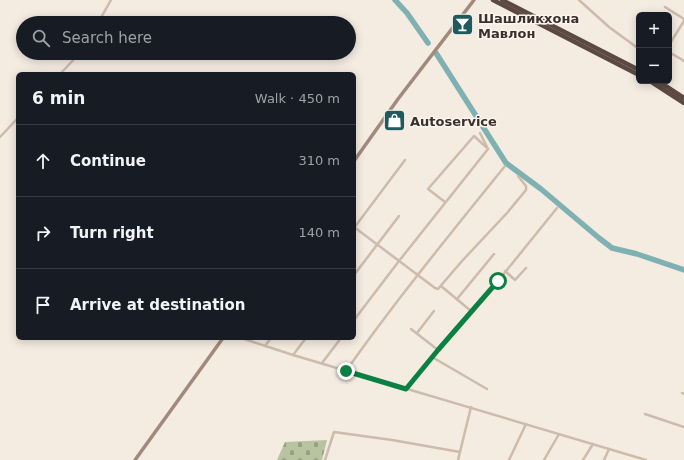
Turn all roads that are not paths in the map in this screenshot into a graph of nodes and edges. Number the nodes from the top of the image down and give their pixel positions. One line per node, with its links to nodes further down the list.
1 (111, 0): 7 (street)
2 (474, 0): 25 (main road)
3 (493, 0): 16 (highway)
4 (502, 0): 14 (highway)
5 (579, 0): 10 (street)
6 (665, 7): 8 (street)
7 (102, 16)
8 (684, 20): 9 (street)
9 (672, 40)
10 (638, 48)
11 (672, 54): 13 (street)
12 (73, 60): 15 (street)
13 (684, 61)
14 (636, 68)
15 (62, 72)
16 (636, 73)
17 (655, 84): 20 (highway)
18 (663, 84): 19 (highway)
19 (684, 98)
20 (684, 103)
21 (16, 120): 23 (street)
22 (480, 133): 24 (street)
23 (0, 137)
24 (488, 148): 29 (street); 29 (street)
25 (356, 157)
26 (405, 160): 32 (street)
27 (506, 166): 40 (street)
28 (518, 176): 41 (street)
29 (445, 202): 36 (street)
30 (558, 208): 38 (street)
31 (399, 216): 34 (street)
32 (356, 225)
33 (356, 229): 34 (street)
34 (377, 245): 36 (street); 39 (street)
35 (494, 254): 42 (street)
36 (399, 261): 40 (street); 45 (street)
37 (526, 268): 38 (street)
38 (505, 271): 44 (street)
39 (356, 272)
40 (418, 276): 41 (street); 58 (street)
41 (441, 286): 42 (street)
42 (457, 299): 44 (street)
43 (434, 311): 47 (street)
44 (471, 311): 54 (street)
45 (356, 317)
46 (411, 329): 47 (street)
47 (417, 333): 54 (street)
48 (222, 340): 69 (main road)
49 (247, 340): 53 (street)
50 (270, 340): 53 (street)
51 (304, 340): 55 (street)
52 (339, 340): 57 (street)
53 (265, 346): 55 (street)
54 (438, 350): 56 (street)
55 (293, 355): 57 (street)
56 (432, 357): 59 (street); 60 (street)
57 (322, 363): 58 (street)
58 (346, 371): 59 (street)
59 (406, 389): 61 (street)
60 (487, 389)
61 (471, 408): 63 (street); 68 (street)
62 (645, 414): 64 (street)
63 (526, 424): 65 (street); 72 (street)
64 (684, 428)
65 (559, 434): 66 (street); 73 (street)
66 (593, 444): 67 (street); 74 (street)
67 (609, 449): 75 (street); 76 (street)
68 (460, 452): 70 (street); 71 (street)
69 (135, 460)
70 (326, 460)
71 (458, 460)
72 (509, 460)
73 (544, 460)
74 (583, 460)
75 (604, 460)
76 (646, 460)

